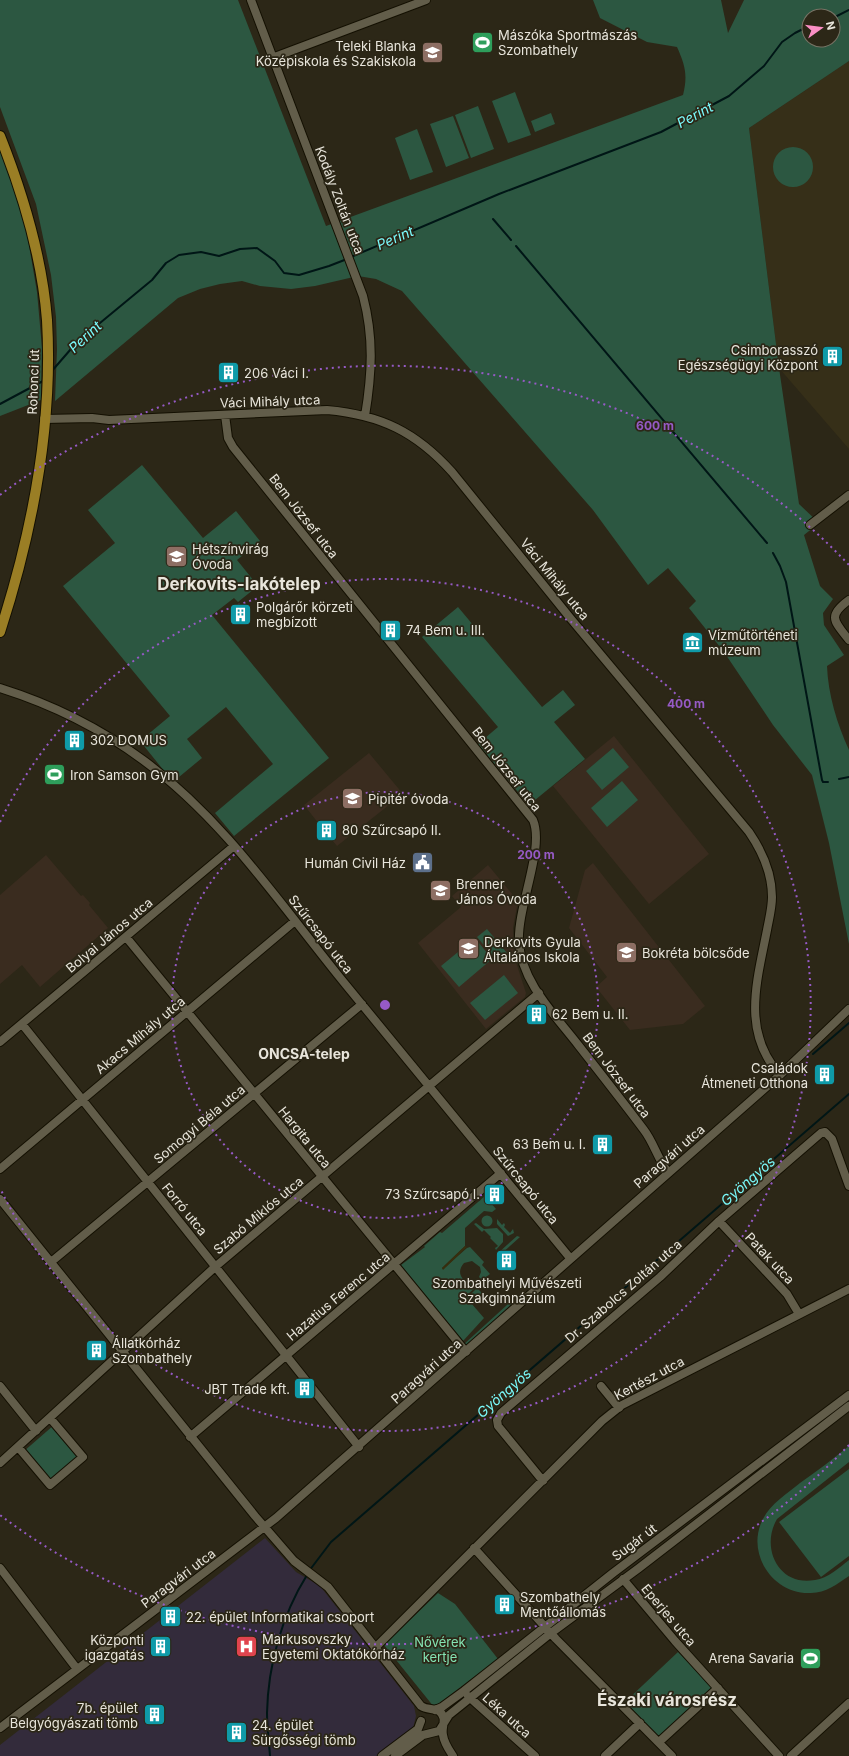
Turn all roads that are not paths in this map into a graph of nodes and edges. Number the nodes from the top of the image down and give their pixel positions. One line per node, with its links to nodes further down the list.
1 (251, 0): 3 (street, Kodály Zoltán utca)
2 (426, 0): 3 (street)
3 (272, 58): 6 (street, Kodály Zoltán utca)
4 (0, 136): 7 (main road, Rohonci út)
5 (225, 414): 6 (street, Váci Mihály utca); 7 (street, Váci Mihály utca); 17 (street, Bem József utca)
6 (365, 416): 23 (street, Váci Mihály utca)
7 (44, 420): 11 (main road, Rohonci út)
8 (849, 495): 9 (street)
9 (810, 525)
10 (849, 600): 12 (street)
11 (0, 632)
12 (849, 640)
13 (0, 688): 14 (street, Szűrcsapó utca)
14 (234, 846): 15 (street, Szűrcsapó utca); 16 (street, Bolyai János utca)
15 (295, 921): 18 (street, Szűrcsapó utca); 20 (street, Akacs Mihály utca)
16 (126, 937): 20 (street, Hargita utca); 21 (street, Bolyai János utca)
17 (539, 993): 24 (street, Szabó Miklós utca); 28 (street, Bem József utca)
18 (362, 1004): 24 (street, Szűrcsapó utca); 25 (street, Somogyi Béla utca)
19 (849, 1010): 23 (street, Paragvári utca)
20 (187, 1012): 25 (street, Hargita utca); 26 (street, Akacs Mihály utca)
21 (22, 1024): 22 (street, Bolyai János utca); 26 (street, Forró utca)
22 (0, 1042)
23 (780, 1074): 28 (street, Paragvári utca)
24 (430, 1086): 29 (street, Szűrcsapó utca); 30 (street, Szabó Miklós utca)
25 (254, 1093): 30 (street, Hargita utca); 31 (street, Somogyi Béla utca)
26 (82, 1100): 27 (street, Akacs Mihály utca); 31 (street, Forró utca)
27 (0, 1169)
28 (668, 1172): 35 (street, Paragvári utca)
29 (501, 1173): 35 (street, Szűrcsapó utca); 37 (street, Hazatius Ferenc utca)
30 (322, 1177): 37 (street, Hargita utca); 38 (street, Szabó Miklós utca)
31 (148, 1182): 36 (street, Somogyi Béla utca); 38 (street, Forró utca)
32 (849, 1186): 34 (street, Dr. Szabolcs Zoltán utca)
33 (0, 1199): 36 (street)
34 (719, 1221): 40 (street, Patak utca); 55 (street, Dr. Szabolcs Zoltán utca)
35 (570, 1258): 42 (street, Paragvári utca)
36 (51, 1262): 41 (street)
37 (394, 1264): 42 (street, Hargita utca); 43 (street, Hazatius Ferenc utca)
38 (215, 1267): 41 (street, Szabó Miklós utca); 43 (street, Forró utca)
39 (849, 1289): 40 (street, Kertész utca)
40 (799, 1314): 48 (street, Kertész utca)
41 (122, 1350): 49 (street, Szabó Miklós utca); 51 (street)
42 (466, 1352): 53 (street, Paragvári utca)
43 (286, 1356): 51 (street, Hazatius Ferenc utca); 53 (street, Forró utca)
44 (0, 1386): 50 (street)
45 (601, 1386): 48 (street)
46 (849, 1395): 60 (street, Sugár út)
47 (849, 1406): 59 (street, Sugár út)
48 (618, 1408): 55 (street, Kertész utca)
49 (50, 1418): 50 (street, Szabó Miklós utca); 52 (street)
50 (36, 1431): 52 (street, Szabó Miklós utca)
51 (190, 1437): 56 (street)
52 (18, 1447): 54 (street, Szabó Miklós utca)
53 (360, 1447): 56 (street, Paragvári utca)
54 (0, 1463)
55 (543, 1481): 57 (street, Kertész utca)
56 (265, 1528): 62 (street); 63 (street, Paragvári utca)
57 (474, 1548): 60 (street); 62 (street, Kertész utca)
58 (0, 1568): 63 (street)
59 (623, 1579): 61 (street, Sugár út); 64 (street, Eperjes utca)
60 (544, 1626): 61 (street); 65 (street, Sugár út)
61 (551, 1633): 66 (street, Sugár út); 71 (street)
62 (376, 1648): 68 (street)
63 (77, 1669): 73 (street, Paragvári utca)
64 (718, 1688): 75 (street); 83 (street, Eperjes utca)
65 (464, 1691): 66 (street, Léka utca); 69 (street, Sugár út)
66 (471, 1699): 72 (street, Sugár út); 80 (street, Léka utca)
67 (849, 1703): 84 (street)
68 (421, 1706): 69 (street); 70 (street)
69 (432, 1710): 70 (street); 72 (street)
70 (421, 1719): 74 (street); 77 (street)
71 (640, 1723): 75 (street); 81 (street)
72 (444, 1725): 74 (street); 76 (street)
73 (0, 1728)
74 (432, 1733): 76 (street); 78 (street)
75 (659, 1742): 82 (street)
76 (446, 1744): 79 (street)
77 (382, 1756)
78 (395, 1756)
79 (453, 1756)
80 (534, 1756)
81 (605, 1756)
82 (672, 1756)
83 (779, 1756)
84 (790, 1756)

